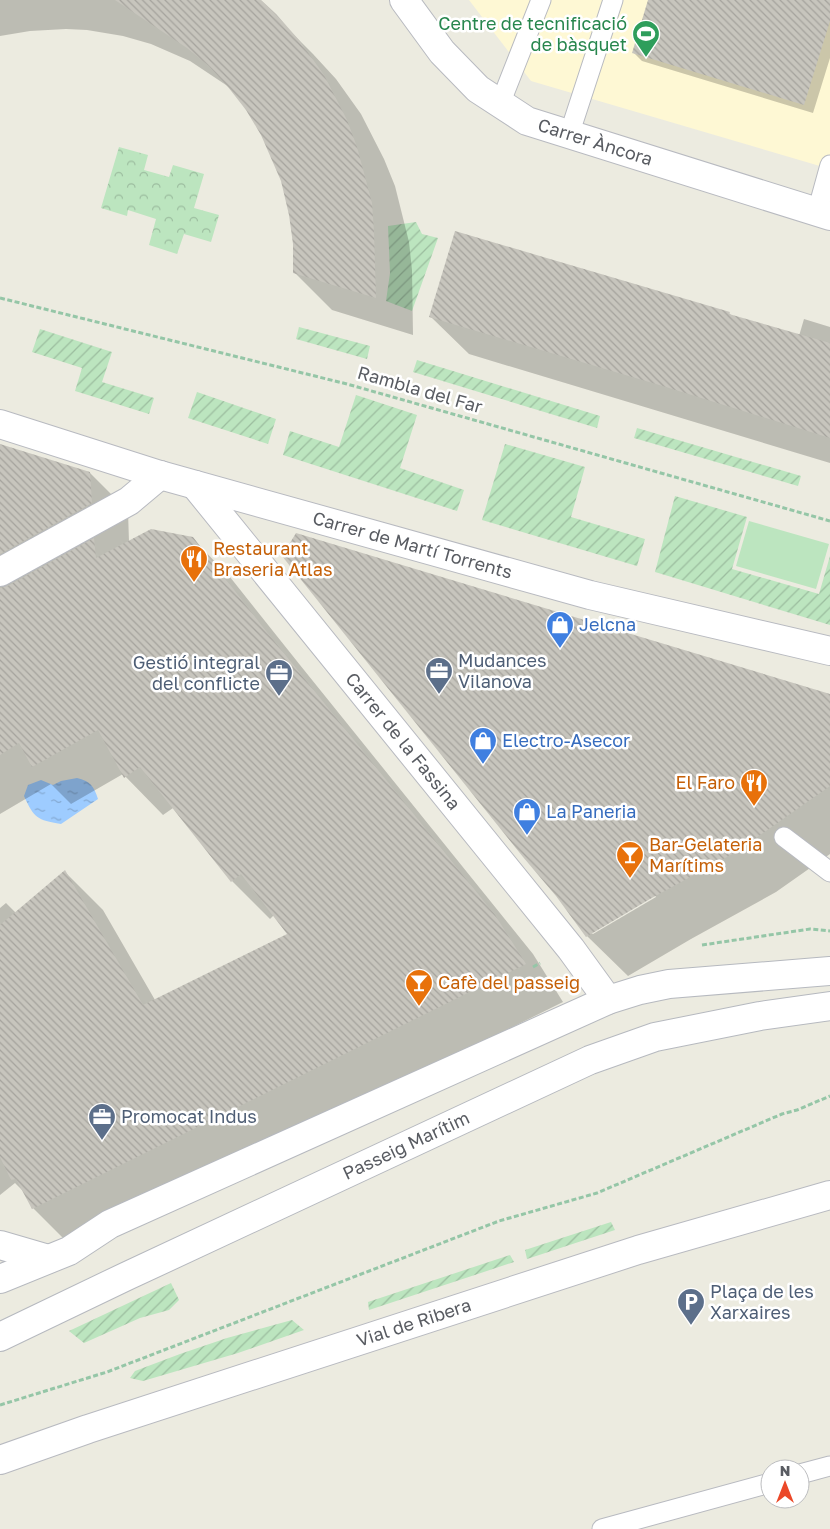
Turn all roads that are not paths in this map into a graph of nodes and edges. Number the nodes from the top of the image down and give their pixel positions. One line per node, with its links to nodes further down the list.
1 (404, 0): 4 (street, Carrer Àncora)
2 (541, 0): 4 (lane)
3 (613, 0): 5 (lane)
4 (500, 104): 5 (street, Carrer Àncora)
5 (569, 135): 7 (street, Carrer Àncora)
6 (830, 165): 7 (lane)
7 (823, 214)
8 (0, 424): 9 (street, Carrer de Martí Torrents)
9 (160, 475): 10 (street, Carrer de Martí Torrents); 11 (street)
10 (195, 485): 12 (street, Carrer de Martí Torrents); 16 (street, Carrer de la Fassina)
11 (0, 572)
12 (830, 651)
13 (784, 837): 14 (lane)
14 (830, 872)
15 (830, 971): 16 (street)
16 (608, 1000): 20 (street)
17 (830, 1006): 22 (street, Passeig Marítim)
18 (830, 1195): 23 (street, Vial de Ribera)
19 (0, 1245): 20 (street)
20 (48, 1258): 21 (street)
21 (0, 1279)
22 (0, 1338)
23 (0, 1460)
24 (830, 1466): 25 (lane)
25 (810, 1471)
26 (760, 1486): 27 (lane)
27 (602, 1529)

